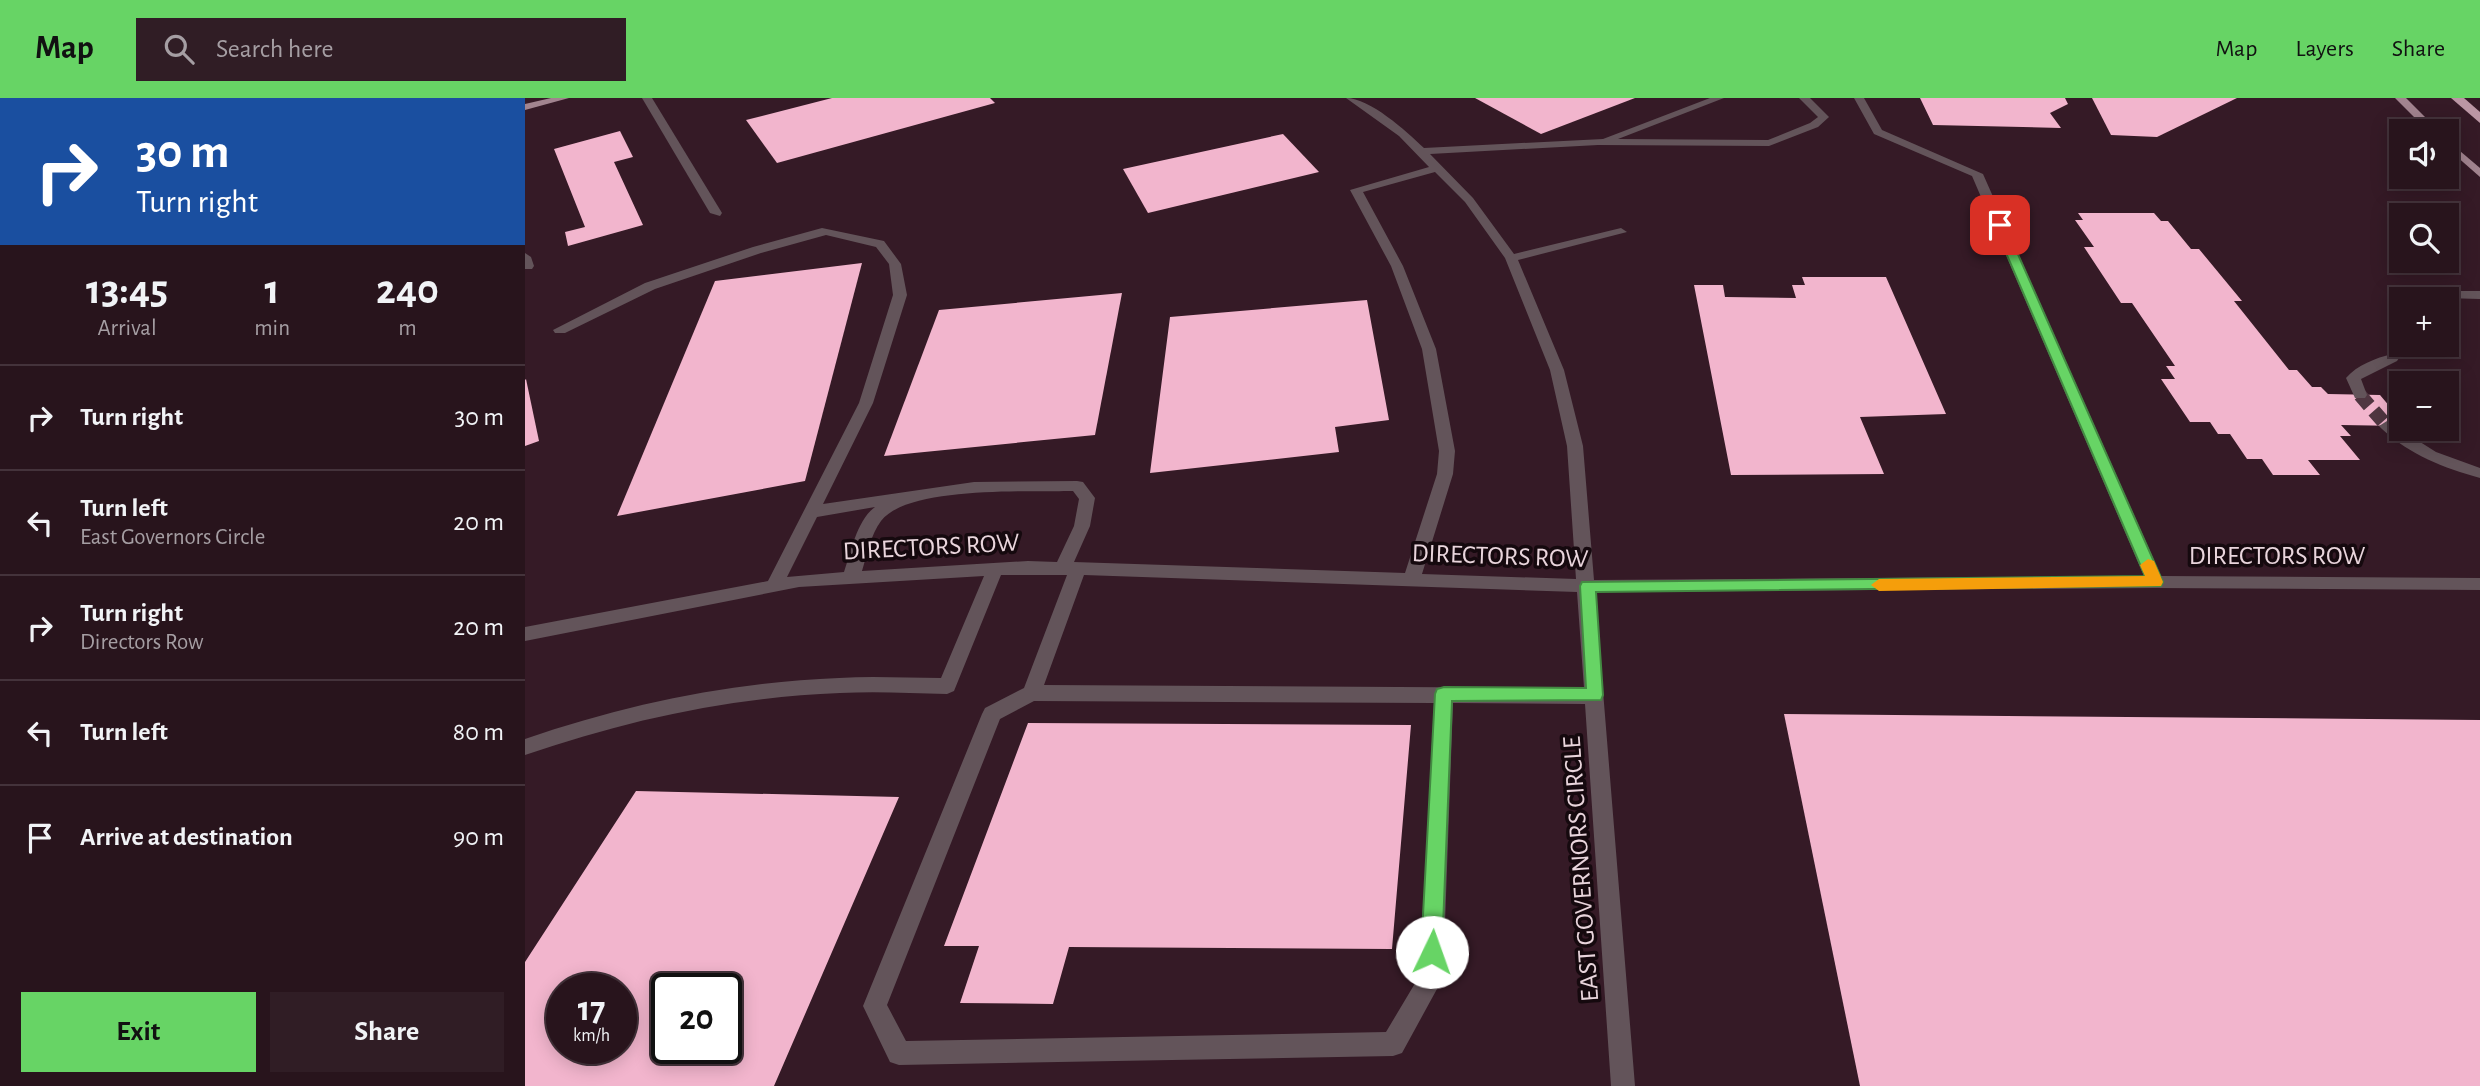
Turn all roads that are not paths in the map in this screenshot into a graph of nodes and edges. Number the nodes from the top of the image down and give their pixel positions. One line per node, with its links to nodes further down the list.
1 (564, 98): 10 (main road)
2 (647, 98): 18 (street)
3 (1378, 98): 9 (street)
4 (1719, 98): 13 (street)
5 (1804, 98): 13 (street)
6 (1859, 98): 34 (street)
7 (2400, 98): 11 (main road)
8 (2457, 98): 12 (highway)
9 (1355, 101): 14 (street, EAST GOVERNORS CIRCLE)
10 (525, 107)
11 (2422, 119)
12 (2480, 120)
13 (1598, 142): 14 (street)
14 (1421, 152): 16 (street, EAST GOVERNORS CIRCLE)
15 (2459, 154): 17 (main road)
16 (1437, 168): 20 (street, EAST GOVERNORS CIRCLE); 33 (street)
17 (2480, 174)
18 (716, 213)
19 (1621, 232): 20 (street)
20 (1511, 258): 37 (street, EAST GOVERNORS CIRCLE)
21 (2459, 295): 22 (street)
22 (2480, 295)
23 (560, 330): 29 (street)
24 (2392, 358): 25 (street)
25 (2360, 395)
26 (2387, 426): 27 (street)
27 (2480, 473)
28 (901, 498): 29 (street); 30 (street); 32 (street)
29 (811, 512): 36 (street)
30 (1071, 568): 31 (street, DIRECTORS ROW); 33 (street, DIRECTORS ROW); 39 (street)
31 (995, 569): 32 (street, DIRECTORS ROW); 42 (street)
32 (851, 578): 36 (street, DIRECTORS ROW)
33 (1412, 580): 37 (street, DIRECTORS ROW)
34 (2155, 582): 35 (street, DIRECTORS ROW); 37 (street, DIRECTORS ROW)
35 (2480, 584)
36 (774, 586): 38 (street, DIRECTORS ROW)
37 (1588, 586): 41 (street, EAST GOVERNORS CIRCLE)
38 (525, 634)
39 (1032, 693): 40 (street); 40 (street)
40 (1444, 694): 41 (street)
41 (1595, 695): 43 (street, EAST GOVERNORS CIRCLE)
42 (525, 747)
43 (1623, 1086)

